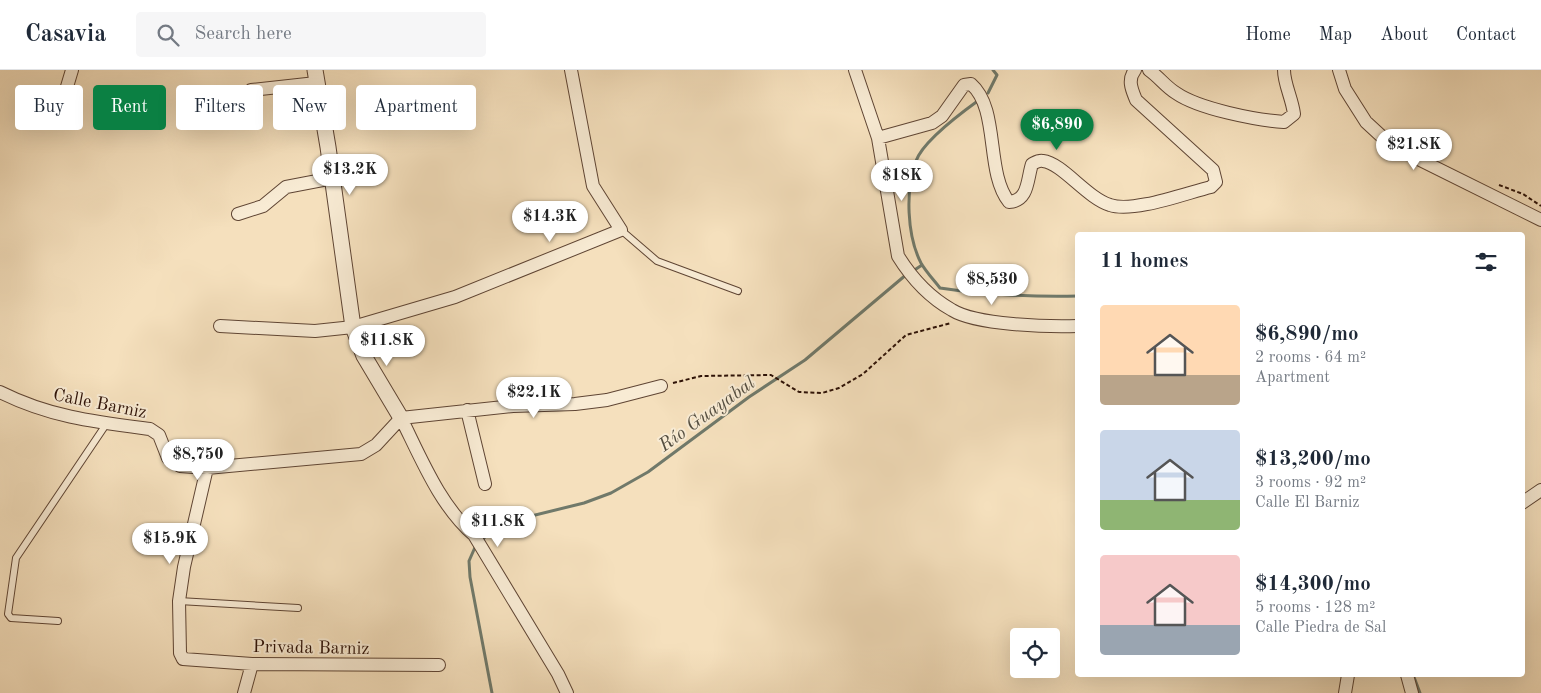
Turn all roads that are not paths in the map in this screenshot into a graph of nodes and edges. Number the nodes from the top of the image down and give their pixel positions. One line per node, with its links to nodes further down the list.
1 (72, 70): 9 (street)
2 (571, 70): 15 (street)
3 (855, 70): 11 (street)
4 (1135, 70): 11 (street)
5 (1150, 70): 6 (street)
6 (1284, 70)
7 (1339, 70): 14 (street)
8 (316, 76): 10 (street); 12 (street)
9 (68, 85)
10 (263, 87)
11 (878, 138): 18 (street)
12 (333, 178): 13 (street); 19 (street)
13 (238, 214)
14 (1541, 220)
15 (620, 230): 16 (lane); 19 (street)
16 (738, 291)
17 (220, 326): 19 (street)
18 (1075, 326)
19 (353, 327): 23 (street)
20 (661, 386): 22 (street)
21 (0, 392): 24 (street, Calle Barniz)
22 (467, 410): 23 (street); 26 (street)
23 (400, 418): 25 (street, Calle Barniz); 37 (street)
24 (107, 423): 25 (street, Calle Barniz); 31 (lane)
25 (208, 468): 29 (street)
26 (485, 484)
27 (1541, 490): 28 (street)
28 (1525, 501)
29 (179, 601): 30 (lane); 32 (street, Privada Barniz)
30 (298, 608)
31 (58, 621)
32 (252, 664): 33 (street, Privada Barniz); 36 (street)
33 (439, 665)
34 (1348, 677): 38 (street)
35 (1408, 677): 39 (street)
36 (244, 693)
37 (567, 693)
38 (1346, 693)
39 (1412, 693)

